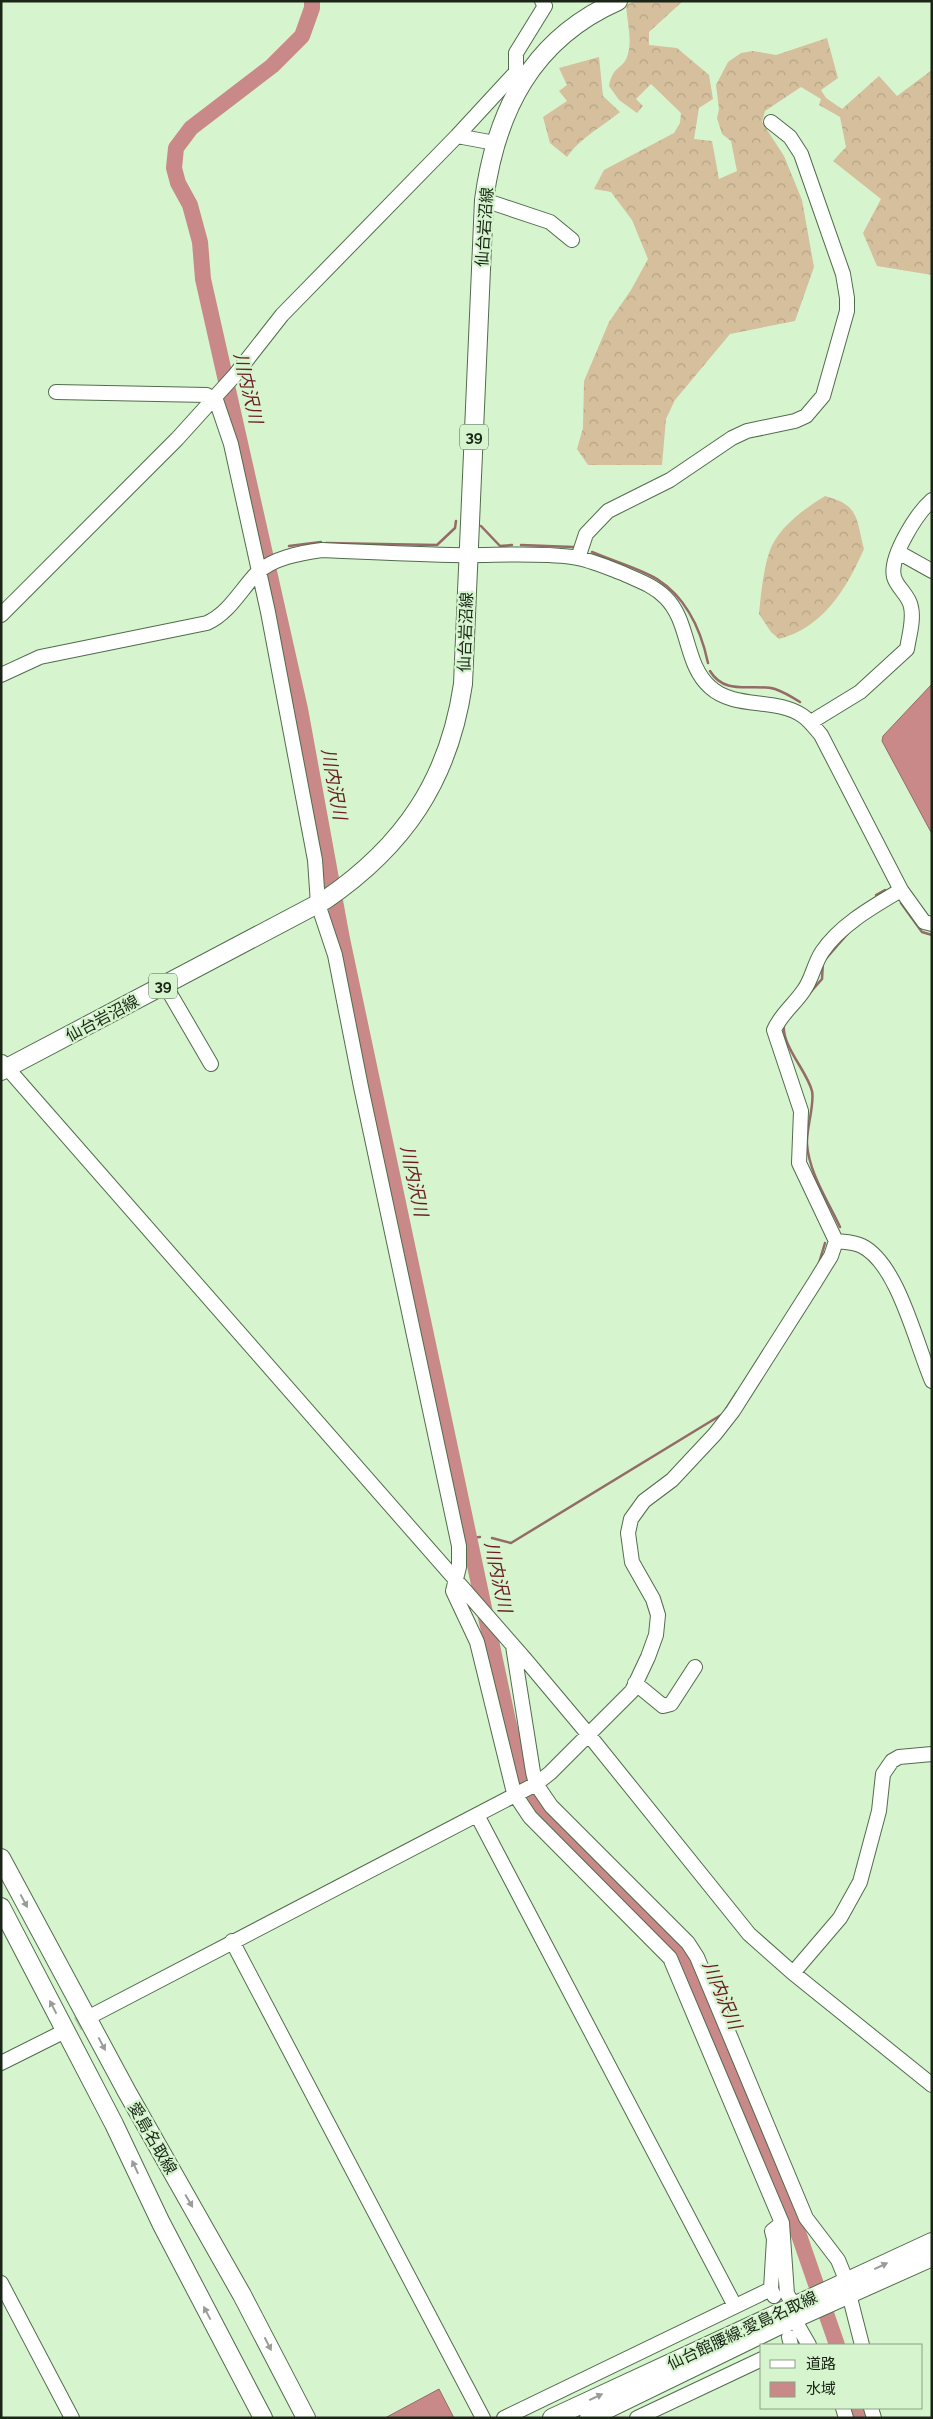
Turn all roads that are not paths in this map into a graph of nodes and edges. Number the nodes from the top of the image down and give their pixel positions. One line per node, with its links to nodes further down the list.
1 (618, 1): 5 (main road, 仙台岩沼線 / 39)
2 (545, 3): 4 (street)
3 (771, 122): 13 (street)
4 (457, 136): 5 (street); 9 (street)
5 (495, 143): 6 (main road, 仙台岩沼線 / 39)
6 (484, 200): 7 (street); 12 (main road, 仙台岩沼線 / 39)
7 (572, 240)
8 (56, 392): 9 (street)
9 (216, 397): 14 (street); 16 (street)
10 (932, 500): 11 (street)
11 (898, 552): 15 (street); 18 (street)
12 (468, 555): 13 (street); 14 (street); 20 (main road, 仙台岩沼線 / 39)
13 (578, 558): 18 (street)
14 (260, 571): 17 (street); 20 (street)
15 (932, 571)
16 (1, 615)
17 (1, 675)
18 (811, 722): 19 (street)
19 (901, 890): 21 (street); 25 (street)
20 (321, 902): 22 (main road, 仙台岩沼線 / 39); 27 (street)
21 (932, 924)
22 (165, 984): 23 (street); 24 (main road, 仙台岩沼線 / 39)
23 (211, 1064)
24 (3, 1067): 27 (street)
25 (836, 1241): 26 (street); 30 (street)
26 (932, 1381)
27 (456, 1580): 28 (street); 33 (street)
28 (508, 1640): 31 (street); 33 (street)
29 (695, 1667): 30 (street)
30 (635, 1683): 31 (street)
31 (588, 1734): 33 (street); 38 (street)
32 (932, 1754): 38 (street)
33 (525, 1788): 34 (street); 43 (street); 47 (street)
34 (476, 1815): 37 (street); 48 (street)
35 (1, 1858): 55 (main road, 愛島名取線, one-way to 55)
36 (1, 1907): 54 (main road, 愛島名取線, one-way to 36)
37 (232, 1941): 39 (street); 56 (street)
38 (794, 1973): 42 (street)
39 (95, 2014)
40 (59, 2034): 41 (street)
41 (1, 2063)
42 (932, 2085)
43 (782, 2222): 48 (street); 49 (street)
44 (932, 2242): 47 (main road, 仙台館腰線;愛島名取線, one-way to 44)
45 (932, 2257): 47 (main road, 仙台館腰線;愛島名取線)
46 (1, 2283): 53 (street)
47 (843, 2290): 49 (main road, 仙台館腰線;愛島名取線); 51 (street)
48 (735, 2306): 57 (street)
49 (799, 2310): 50 (street); 58 (main road, 仙台館腰線;愛島名取線, one-way to 49); 59 (main road, 仙台館腰線;愛島名取線)
50 (809, 2344)
51 (862, 2344)
52 (760, 2360): 60 (street)
53 (72, 2418)
54 (263, 2418)
55 (306, 2418)
56 (483, 2418)
57 (504, 2418)
58 (552, 2418)
59 (589, 2418)
60 (637, 2418)

